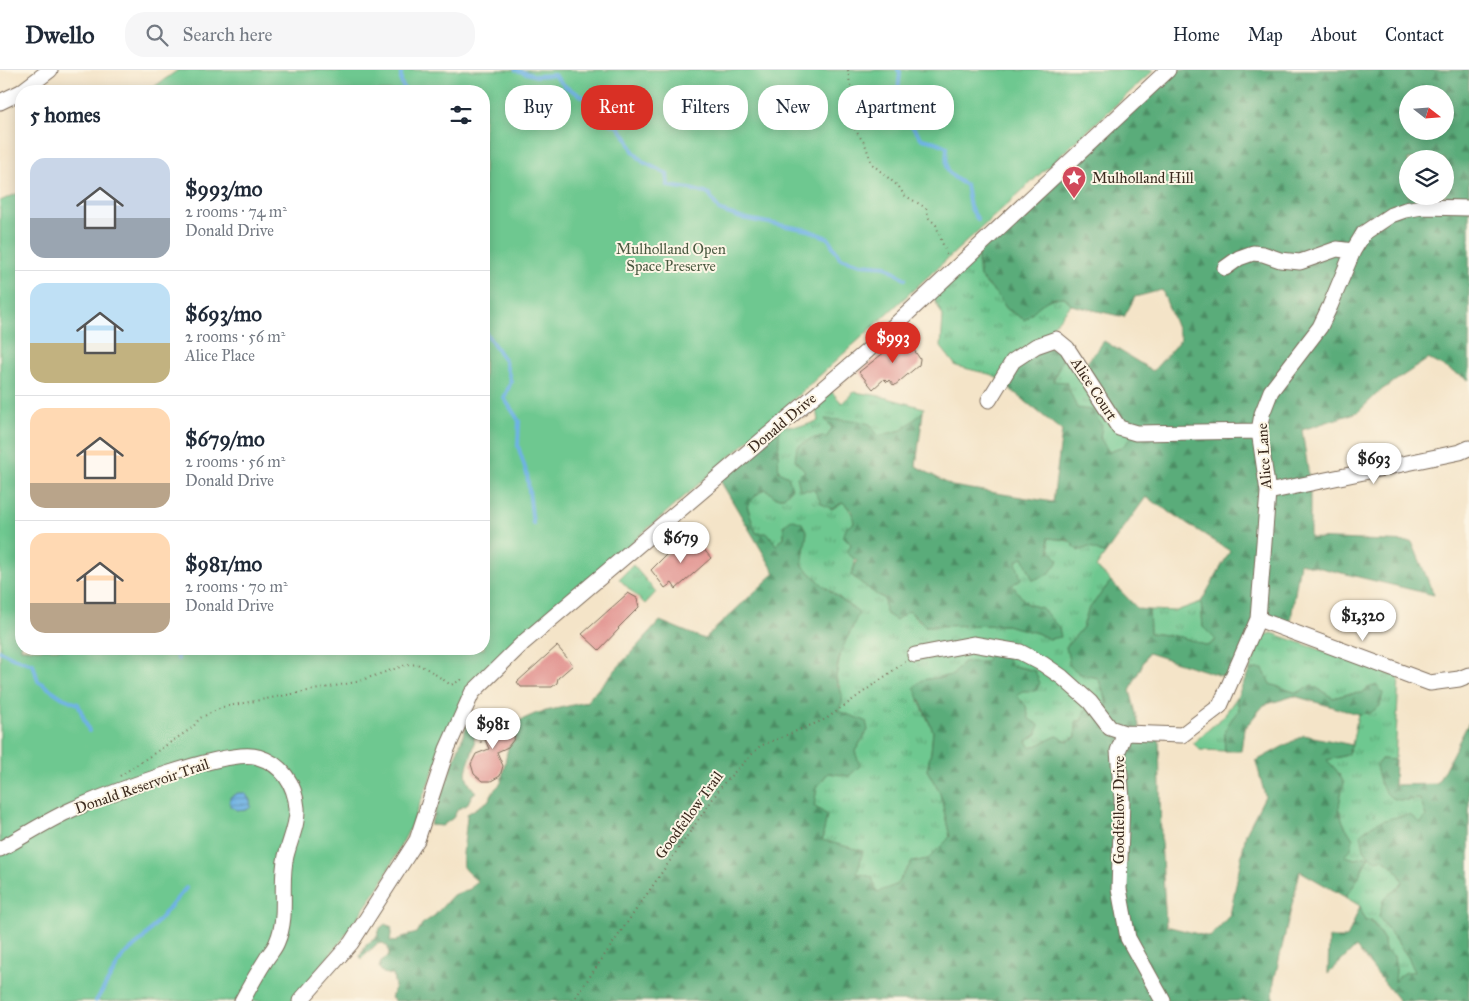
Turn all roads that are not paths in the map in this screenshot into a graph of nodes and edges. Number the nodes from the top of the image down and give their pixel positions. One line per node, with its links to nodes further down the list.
1 (50, 70): 3 (street)
2 (1168, 70): 19 (street, Donald Drive)
3 (30, 85)
4 (15, 95): 5 (street)
5 (0, 102)
6 (1469, 208): 7 (street, Alice Lane)
7 (1352, 251): 8 (street); 10 (street, Alice Lane)
8 (1225, 268)
9 (989, 400): 10 (street, Alice Court)
10 (1259, 431): 12 (street, Alice Lane)
11 (1469, 448): 12 (street)
12 (1268, 492): 13 (street, Alice Lane)
13 (1258, 619): 15 (street); 16 (street, Alice Lane)
14 (915, 655): 16 (street)
15 (1469, 675)
16 (1125, 733): 20 (street, Goodfellow Drive)
17 (0, 849): 18 (street, Donald Reservoir Trail)
18 (242, 1001)
19 (300, 1001)
20 (1163, 1001)

